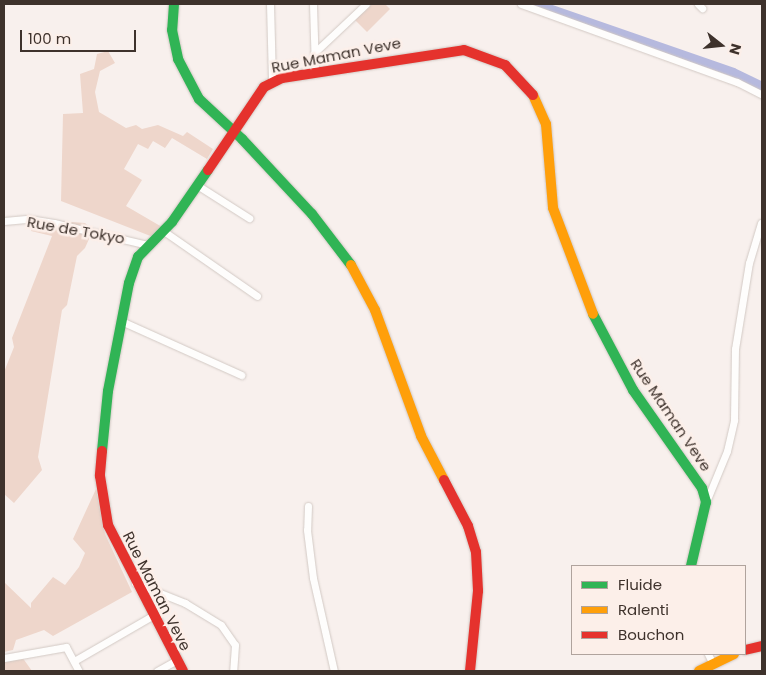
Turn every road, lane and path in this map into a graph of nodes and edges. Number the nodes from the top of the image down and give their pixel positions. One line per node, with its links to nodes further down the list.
1 (174, 4): 10 (street)
2 (270, 4): 8 (street)
3 (313, 4): 6 (street)
4 (364, 4): 6 (street)
5 (521, 4): 9 (street)
6 (314, 53): 7 (street)
7 (315, 73): 8 (street, Rue Maman Veve); 20 (street, Rue Maman Veve)
8 (272, 80): 10 (street, Rue Maman Veve)
9 (762, 95)
10 (233, 131): 11 (street, Rue Maman Veve); 38 (street)
11 (197, 185): 12 (street); 15 (street, Rue Maman Veve)
12 (250, 218)
13 (4, 221): 16 (street, Rue de Tokyo)
14 (761, 223): 20 (street)
15 (165, 232): 16 (street, Rue Maman Veve); 17 (street)
16 (148, 245): 18 (street, Rue Maman Veve)
17 (257, 296)
18 (121, 321): 19 (street); 23 (street, Rue Maman Veve)
19 (241, 375)
20 (706, 502): 22 (street)
21 (308, 506): 37 (street)
22 (691, 565)
23 (135, 583): 24 (street, Rue Maman Veve); 36 (street)
24 (152, 616): 30 (street); 31 (street, Rue Maman Veve)
25 (762, 646): 26 (street)
26 (746, 650)
27 (708, 655): 32 (street)
28 (732, 655): 32 (street)
29 (4, 658): 30 (street)
30 (74, 661): 33 (street)
31 (175, 661): 34 (street); 35 (street, Rue Maman Veve)
32 (713, 664): 39 (street)
33 (79, 671)
34 (158, 671)
35 (183, 671)
36 (233, 671)
37 (334, 671)
38 (470, 671)
39 (699, 671)

